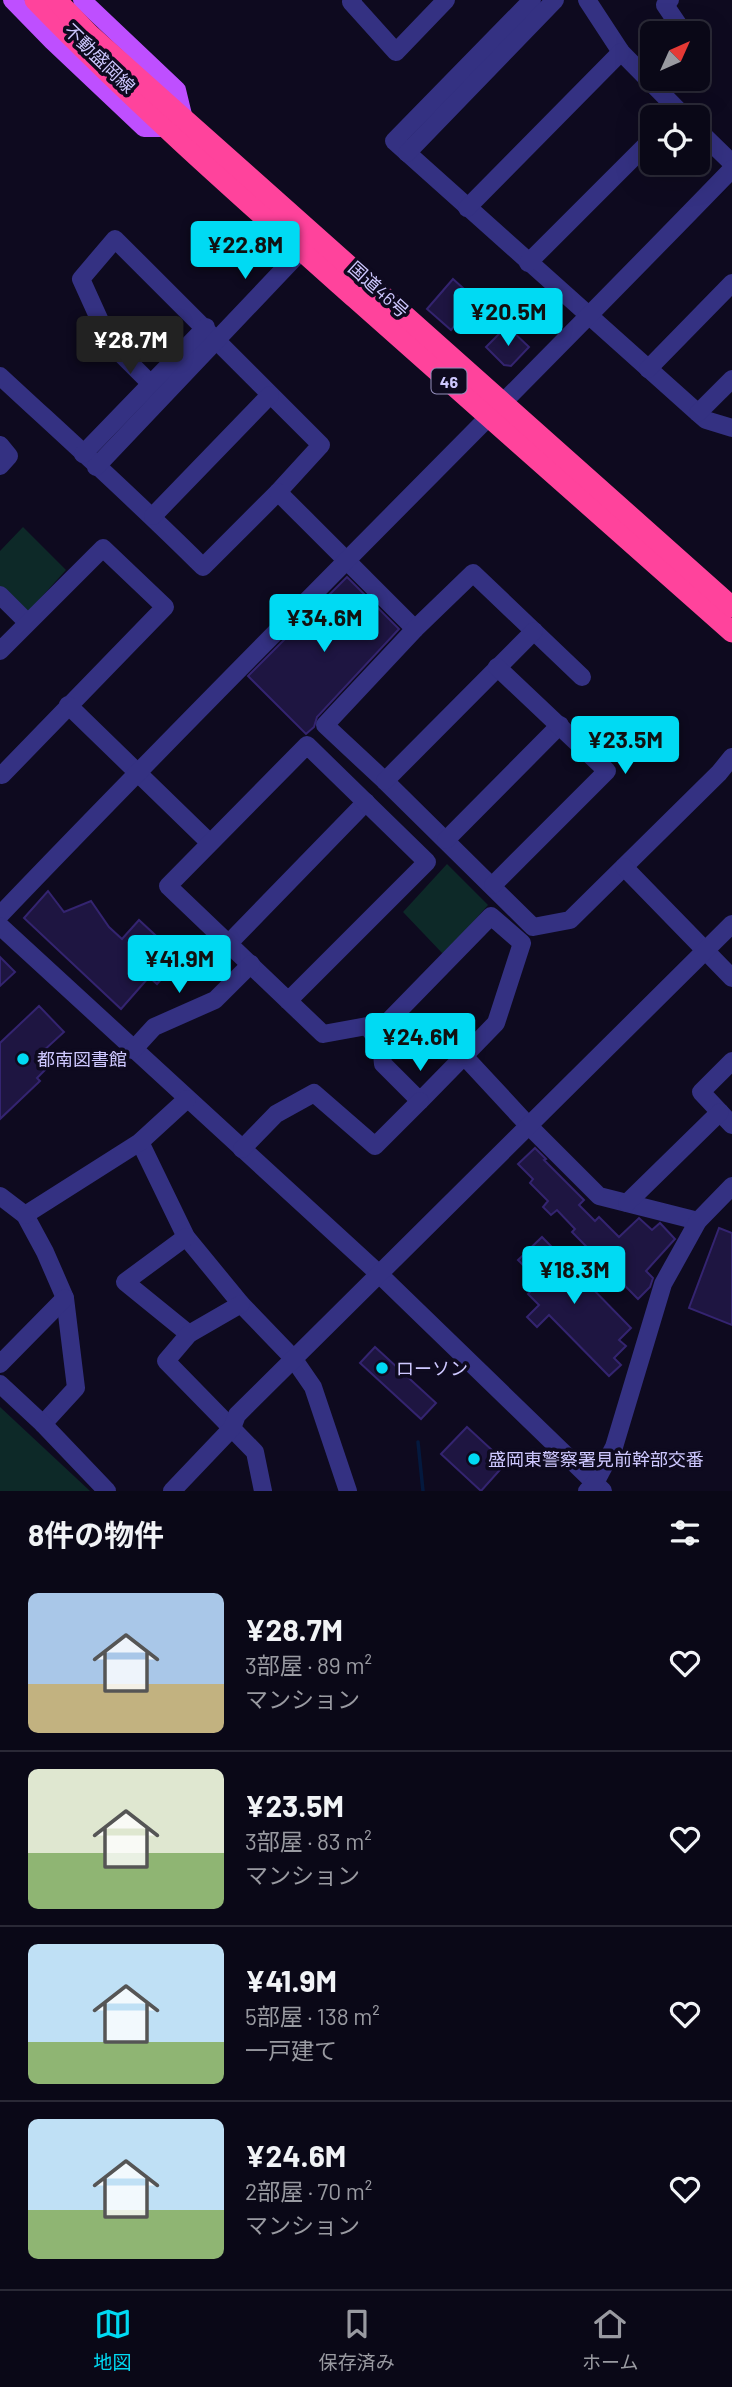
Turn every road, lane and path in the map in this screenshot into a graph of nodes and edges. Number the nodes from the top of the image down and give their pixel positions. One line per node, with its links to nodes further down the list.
1 (12, 0): 16 (main road, 不動盛岡線)
2 (35, 0): 16 (highway, 国道46号 / 46)
3 (56, 0): 16 (highway, 国道46号 / 46)
4 (82, 0): 16 (main road, 不動盛岡線)
5 (353, 0): 6 (street)
6 (446, 0)
7 (532, 0): 19 (street)
8 (555, 0): 19 (street)
9 (587, 0): 12 (street)
10 (670, 0): 11 (street)
11 (676, 21)
12 (621, 52): 13 (street); 22 (street)
13 (640, 69)
14 (661, 91): 15 (street)
15 (672, 105)
16 (175, 123): 23 (highway, 国道46号 / 46); 33 (highway, 国道46号 / 46)
17 (710, 142): 20 (street)
18 (640, 151): 24 (street)
19 (407, 153): 22 (street)
20 (732, 163)
21 (732, 169): 26 (street)
22 (467, 208): 24 (street)
23 (302, 250): 27 (street); 33 (highway, 国道46号 / 46)
24 (528, 263): 26 (street)
25 (732, 283): 28 (street)
26 (589, 317): 28 (street); 33 (street)
27 (211, 333): 31 (street); 31 (street); 32 (street); 39 (street)
28 (648, 369): 34 (street)
29 (0, 376): 37 (street)
30 (732, 379): 34 (street)
31 (150, 383): 37 (street)
32 (270, 395): 40 (street); 41 (street)
33 (497, 410): 42 (street); 44 (highway, 国道46号 / 46); 48 (highway, 国道46号 / 46)
34 (698, 413): 35 (street)
35 (732, 428)
36 (0, 445): 38 (street)
37 (83, 453): 39 (street)
38 (0, 466)
39 (96, 467): 41 (street)
40 (278, 492): 41 (street); 42 (street)
41 (153, 516)
42 (347, 562): 46 (street); 55 (street)
43 (0, 594): 45 (street)
44 (730, 601)
45 (27, 622): 49 (street); 52 (street)
46 (415, 629): 47 (street); 57 (street)
47 (534, 631): 50 (street); 51 (street)
48 (732, 632)
49 (0, 651)
50 (497, 667): 53 (street); 57 (street)
51 (582, 677)
52 (68, 705): 55 (street); 56 (street)
53 (560, 725): 59 (street); 62 (street)
54 (732, 757): 61 (street)
55 (137, 772): 60 (street); 63 (street)
56 (0, 773)
57 (386, 781): 59 (street)
58 (366, 802): 60 (street); 66 (street); 70 (street)
59 (446, 840): 62 (street)
60 (209, 842): 66 (street)
61 (624, 867): 62 (street); 67 (street)
62 (493, 885)
63 (0, 915)
64 (732, 924): 67 (street)
65 (0, 926): 72 (street)
66 (229, 943): 68 (street)
67 (704, 952): 69 (street); 78 (street)
68 (251, 964): 70 (street); 72 (street)
69 (732, 978)
70 (288, 1001): 71 (street)
71 (375, 1035): 73 (street); 76 (street)
72 (133, 1050): 75 (street)
73 (464, 1056): 76 (street); 78 (street)
74 (732, 1061): 77 (street)
75 (187, 1099): 79 (street); 80 (street)
76 (420, 1101): 80 (street)
77 (726, 1119): 83 (street)
78 (528, 1125): 83 (street); 87 (street)
79 (139, 1142): 84 (street); 86 (street)
80 (242, 1149): 87 (street)
81 (732, 1186): 85 (street)
82 (0, 1196): 84 (street)
83 (626, 1203): 85 (street)
84 (25, 1216): 88 (street)
85 (698, 1221): 96 (street)
86 (186, 1237): 89 (street); 90 (street)
87 (377, 1273): 91 (street); 96 (street)
88 (65, 1298): 92 (street); 94 (street)
89 (241, 1304): 90 (street); 91 (street)
90 (189, 1334): 95 (street)
91 (293, 1358): 95 (street); 100 (street)
92 (0, 1364)
93 (0, 1384): 94 (street)
94 (43, 1424): 97 (street)
95 (232, 1428): 98 (street); 99 (street)
96 (595, 1488)
97 (107, 1491)
98 (172, 1491)
99 (263, 1491)
100 (348, 1491)

